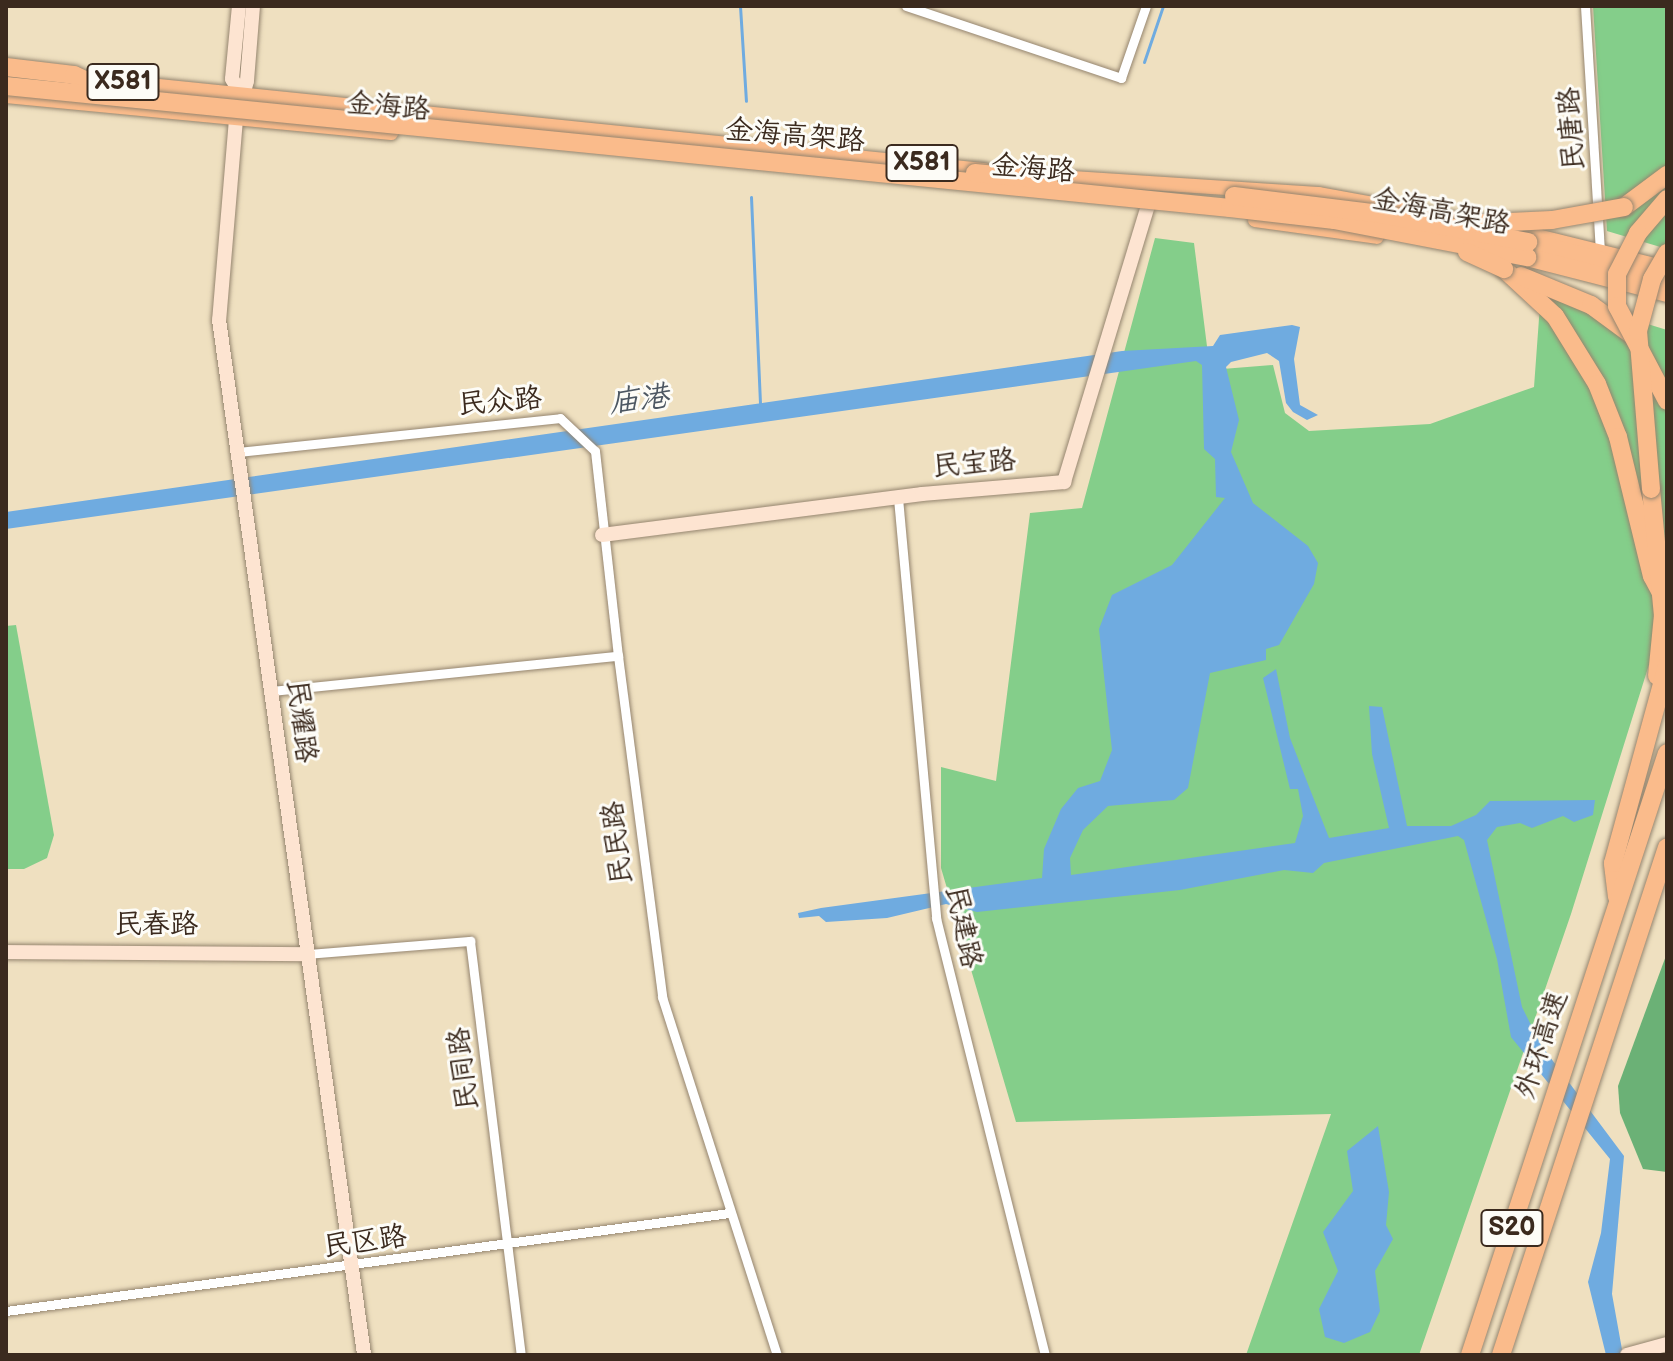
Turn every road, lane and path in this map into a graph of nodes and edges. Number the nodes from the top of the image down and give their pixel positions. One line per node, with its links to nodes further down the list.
1 (239, 6): 10 (street)
2 (253, 6): 10 (street)
3 (906, 6): 4 (street)
4 (1146, 6)
5 (1585, 6): 19 (street, 民唐路)
6 (6, 70): 9 (highway, bridge); 10 (main road, 金海路 / X581)
7 (6, 80): 9 (highway, 金海高架路, bridge)
8 (6, 86): 18 (highway, 金海高架路, bridge)
9 (106, 90): 17 (highway, 金海高架路, bridge)
10 (240, 92): 12 (street, 民耀路); 19 (main road, 金海路 / X581)
11 (6, 96): 12 (main road, 金海路 / X581)
12 (236, 119): 15 (main road, 金海路 / X581); 27 (street, 民耀路)
13 (1667, 175): 16 (highway)
14 (1667, 197): 16 (highway); 26 (highway, bridge)
15 (1148, 205): 24 (main road, 金海路 / X581); 29 (street, 民宝路)
16 (1624, 207): 17 (highway, bridge)
17 (1380, 214): 23 (highway, 金海高架路, bridge)
18 (1440, 239): 22 (highway, bridge); 24 (highway, 金海高架路, bridge)
19 (1600, 249): 21 (main road, 金海路 / X581)
20 (1667, 253): 28 (highway, bridge)
21 (1667, 268)
22 (1504, 269): 25 (highway, bridge); 28 (highway)
23 (1667, 278)
24 (1667, 296)
25 (1667, 383)
26 (1667, 401)
27 (238, 452): 30 (street, 民众路); 33 (street, 民耀路)
28 (1642, 494): 34 (highway)
29 (898, 498): 30 (street, 民宝路); 50 (street, 民建路)
30 (602, 535): 31 (street, 民众路)
31 (618, 656): 33 (street); 42 (street, 民民路)
32 (1667, 665): 34 (highway)
33 (271, 691): 41 (street, 民耀路)
34 (1656, 699): 39 (highway)
35 (1667, 753): 39 (highway, 外环高速 / S20)
36 (1667, 847): 38 (highway, 外环高速 / S20)
37 (1667, 879): 38 (highway)
38 (1651, 895): 52 (highway, 外环高速 / S20)
39 (1618, 904): 51 (highway, 外环高速 / S20)
40 (6, 952): 41 (street, 民春路)
41 (307, 954): 43 (street, 民同路); 44 (street, 民耀路)
42 (729, 1213): 43 (street, 民区路); 49 (street, 民民路)
43 (507, 1245): 44 (street, 民区路); 48 (street, 民同路)
44 (351, 1266): 45 (street, 民区路); 47 (street, 民耀路)
45 (6, 1311)
46 (1667, 1344): 53 (street)
47 (364, 1355)
48 (521, 1355)
49 (777, 1355)
50 (1045, 1355)
51 (1470, 1355)
52 (1501, 1355)
53 (1627, 1355)

